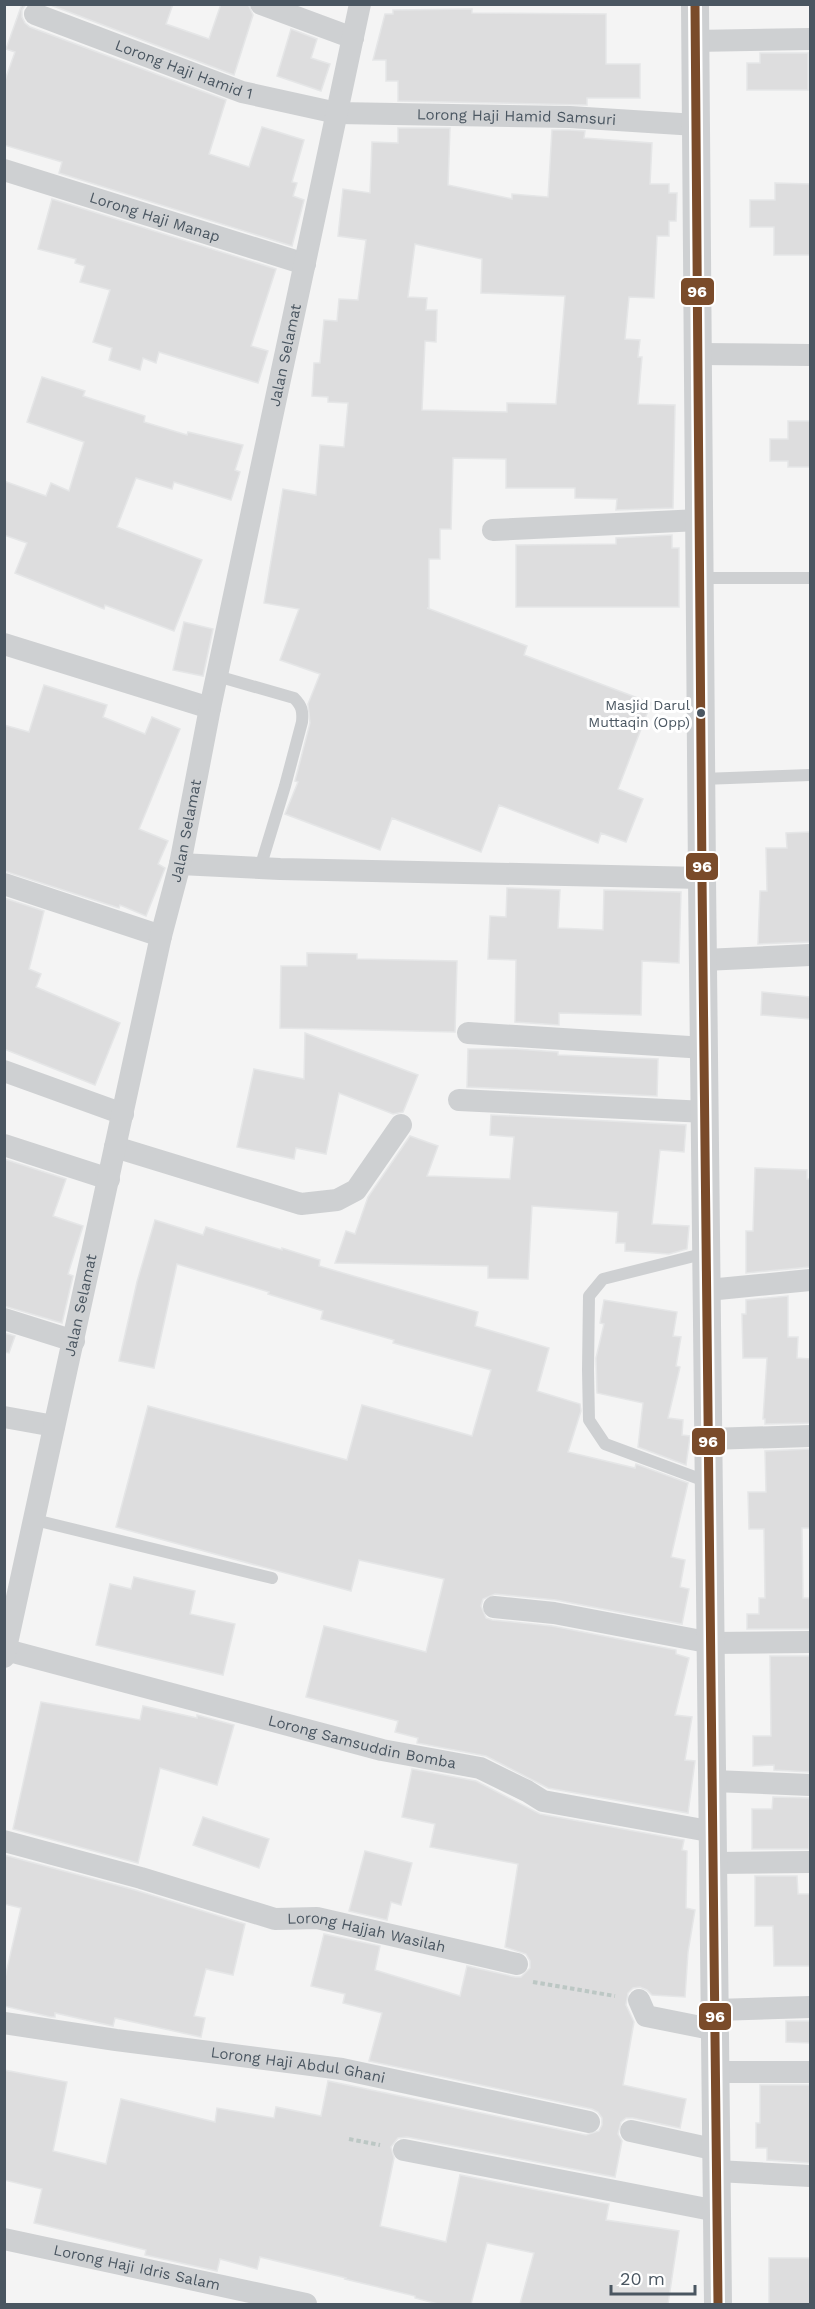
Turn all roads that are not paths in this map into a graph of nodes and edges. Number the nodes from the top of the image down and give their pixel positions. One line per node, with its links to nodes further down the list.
1 (261, 4): 5 (street)
2 (360, 4): 5 (street, Jalan Selamat)
3 (695, 4): 7 (street)
4 (35, 14): 8 (street, Lorong Haji Hamid 1)
5 (353, 38): 8 (street, Jalan Selamat)
6 (810, 39): 7 (street)
7 (694, 41): 9 (street)
8 (337, 113): 9 (street, Lorong Haji Hamid Samsuri); 11 (street, Jalan Selamat)
9 (696, 125): 12 (street)
10 (4, 170): 11 (street, Lorong Haji Manap)
11 (305, 264): 19 (street, Jalan Selamat)
12 (698, 354): 13 (street); 14 (street)
13 (810, 356)
14 (699, 520): 15 (street); 16 (street)
15 (493, 530)
16 (700, 578): 17 (lane); 22 (street)
17 (810, 578)
18 (4, 644): 20 (street)
19 (217, 676): 20 (street, Jalan Selamat); 24 (lane)
20 (210, 708): 23 (street, Jalan Selamat)
21 (810, 775): 22 (lane)
22 (702, 779): 25 (street)
23 (180, 864): 24 (street); 27 (street, Jalan Selamat)
24 (270, 868): 25 (street)
25 (702, 878): 29 (street)
26 (4, 884): 27 (street)
27 (161, 936): 35 (street, Jalan Selamat)
28 (810, 955): 29 (street)
29 (704, 960): 31 (street)
30 (468, 1033): 31 (street)
31 (705, 1048): 34 (street)
32 (4, 1071): 35 (street)
33 (459, 1100): 34 (street)
34 (706, 1112): 40 (street)
35 (123, 1114): 38 (street, Jalan Selamat)
36 (401, 1125): 38 (street)
37 (4, 1145): 39 (street)
38 (115, 1147): 39 (street, Jalan Selamat)
39 (109, 1179): 44 (street, Jalan Selamat)
40 (707, 1253): 42 (street); 49 (lane)
41 (810, 1280): 42 (street)
42 (708, 1290): 48 (street)
43 (4, 1318): 44 (street)
44 (74, 1341): 46 (street, Jalan Selamat)
45 (4, 1417): 46 (street)
46 (54, 1426): 50 (street, Jalan Selamat)
47 (810, 1436): 48 (street)
48 (710, 1439): 49 (street)
49 (710, 1483): 54 (street)
50 (35, 1520): 51 (lane); 55 (street, Jalan Selamat)
51 (272, 1578)
52 (494, 1607): 54 (street)
53 (810, 1642): 54 (street)
54 (712, 1643): 56 (street)
55 (5, 1654): 58 (street, Lorong Samsuddin Bomba)
56 (713, 1781): 57 (street); 58 (street)
57 (810, 1785)
58 (714, 1832): 61 (street)
59 (4, 1841): 62 (street, Lorong Hajjah Wasilah)
60 (810, 1862): 61 (street)
61 (714, 1863): 65 (street)
62 (517, 1964)
63 (639, 2000): 65 (street)
64 (810, 2007): 65 (street)
65 (716, 2020): 67 (street)
66 (4, 2023): 69 (street, Lorong Haji Abdul Ghani)
67 (716, 2072): 68 (street); 72 (street)
68 (810, 2072)
69 (589, 2122)
70 (631, 2131): 72 (street)
71 (404, 2150): 74 (street)
72 (717, 2161): 73 (street); 74 (street)
73 (810, 2176)
74 (717, 2211): 77 (street)
75 (4, 2239): 76 (street, Lorong Haji Idris Salam)
76 (306, 2304)
77 (718, 2304)

